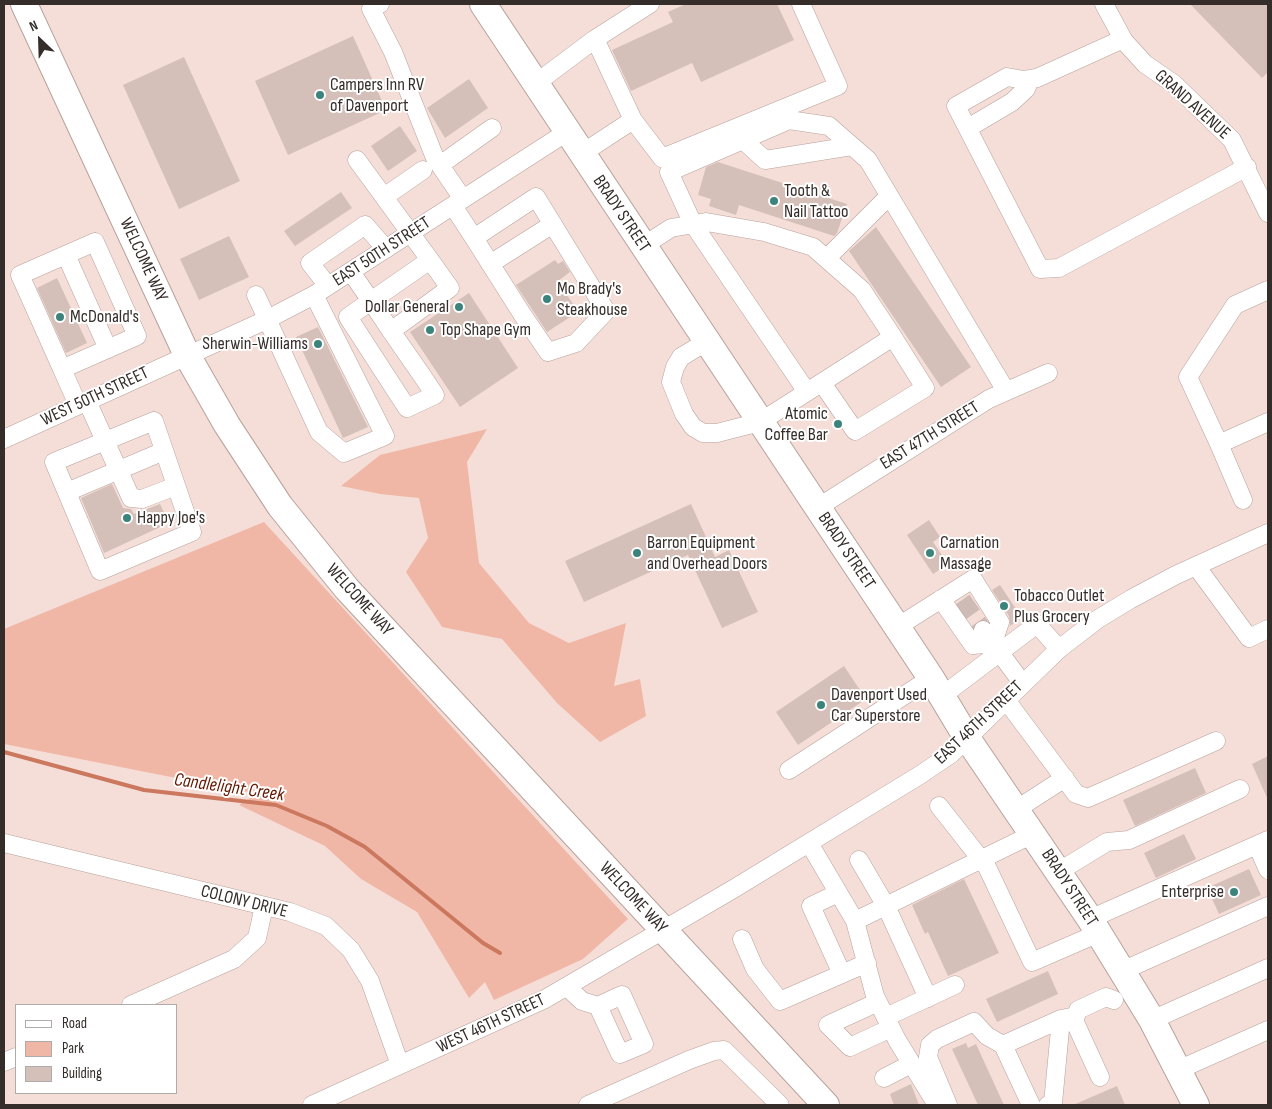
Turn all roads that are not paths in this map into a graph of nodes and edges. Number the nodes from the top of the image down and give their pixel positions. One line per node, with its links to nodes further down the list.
1 (24, 4): 46 (highway, WELCOME WAY)
2 (380, 4): 19 (street)
3 (483, 4): 10 (highway, BRADY STREET)
4 (650, 4): 7 (street)
5 (801, 4): 11 (street)
6 (1104, 4): 8 (street, GRAND AVENUE)
7 (595, 38): 10 (street); 11 (street)
8 (1123, 39): 9 (street); 20 (street, GRAND AVENUE)
9 (1030, 79): 13 (street); 13 (street)
10 (535, 84): 14 (highway, BRADY STREET)
11 (633, 120): 17 (street)
12 (492, 128): 19 (street)
13 (968, 128): 20 (street)
14 (567, 132): 17 (highway, BRADY STREET); 24 (street, EAST 50TH STREET)
15 (743, 140): 16 (street); 16 (street); 27 (street)
16 (852, 146): 22 (street)
17 (582, 154): 30 (highway, BRADY STREET)
18 (357, 160): 23 (street)
19 (440, 165): 24 (street)
20 (1247, 167): 25 (street, GRAND AVENUE)
21 (423, 170): 23 (street)
22 (889, 196): 33 (street); 50 (street)
23 (384, 197): 28 (street)
24 (458, 203): 28 (street, EAST 50TH STREET); 29 (street)
25 (1268, 213)
26 (554, 224): 29 (street); 35 (street); 35 (street)
27 (693, 224): 30 (street); 33 (street); 51 (street)
28 (410, 233): 31 (street, EAST 50TH STREET); 34 (street)
29 (474, 238): 35 (street)
30 (643, 246): 44 (highway, BRADY STREET)
31 (386, 249): 36 (street, EAST 50TH STREET); 37 (street)
32 (66, 255): 45 (street); 45 (street); 47 (street)
33 (827, 258): 43 (street)
34 (430, 260): 40 (street); 42 (street)
35 (490, 264)
36 (350, 272): 37 (street, EAST 50TH STREET); 40 (street)
37 (321, 290): 41 (street, EAST 50TH STREET); 41 (street)
38 (1268, 290): 57 (street)
39 (256, 295): 41 (street)
40 (371, 301): 42 (street); 42 (street)
41 (266, 320): 46 (street, EAST 50TH STREET)
42 (391, 330)
43 (893, 337): 49 (street); 49 (street)
44 (706, 342): 53 (highway, BRADY STREET); 53 (street)
45 (108, 349): 47 (street)
46 (187, 355): 52 (street, WEST 50TH STREET); 95 (highway, WELCOME WAY)
47 (62, 369): 52 (street)
48 (1048, 373): 50 (street, EAST 47TH STREET)
49 (822, 383): 51 (street)
50 (1006, 391): 63 (street, EAST 47TH STREET)
51 (807, 392): 53 (street)
52 (83, 403): 55 (street, WEST 50TH STREET); 56 (street)
53 (760, 422): 63 (highway, BRADY STREET)
54 (1268, 422): 57 (street)
55 (4, 439)
56 (105, 441): 58 (street); 59 (street); 61 (street)
57 (1219, 444): 62 (street)
58 (164, 452): 59 (street); 60 (street)
59 (111, 473): 60 (street); 61 (street)
60 (176, 486): 61 (street)
61 (68, 491)
62 (1243, 500)
63 (817, 508): 67 (highway, BRADY STREET)
64 (1268, 533): 65 (street, EAST 46TH STREET)
65 (1196, 566): 68 (street); 70 (street, EAST 46TH STREET)
66 (953, 597): 67 (street); 69 (street); 69 (street)
67 (897, 627): 72 (highway, BRADY STREET)
68 (1268, 628)
69 (992, 642): 70 (street); 71 (street); 72 (street)
70 (1059, 649): 71 (street, EAST 46TH STREET)
71 (1023, 684): 73 (street, EAST 46TH STREET)
72 (936, 687): 74 (highway, BRADY STREET); 76 (street)
73 (1006, 700): 74 (street, EAST 46TH STREET); 77 (street)
74 (967, 738): 80 (highway, BRADY STREET); 82 (street, EAST 46TH STREET)
75 (1216, 741): 77 (street)
76 (789, 770)
77 (1065, 778): 80 (street)
78 (1240, 789): 88 (street)
79 (939, 806): 86 (street)
80 (1017, 809): 81 (highway, BRADY STREET)
81 (1033, 834): 86 (street); 88 (highway, BRADY STREET)
82 (809, 843): 89 (street); 95 (street, EAST 46TH STREET)
83 (1263, 843): 87 (street); 94 (street)
84 (4, 844): 90 (street, COLONY DRIVE)
85 (859, 860): 91 (street)
86 (980, 860): 91 (street); 94 (street)
87 (1268, 870)
88 (1058, 872): 94 (highway, BRADY STREET)
89 (838, 893): 93 (street); 99 (street)
90 (264, 906): 104 (street); 112 (street, COLONY DRIVE)
91 (886, 906): 93 (street); 103 (street)
92 (1268, 906): 102 (street)
93 (854, 921): 97 (street)
94 (1094, 926): 102 (highway, BRADY STREET)
95 (664, 931): 101 (street, WEST 46TH STREET); 119 (highway, WELCOME WAY)
96 (742, 939): 99 (street)
97 (866, 963): 99 (street); 106 (street)
98 (1268, 968): 108 (street)
99 (842, 974)
100 (956, 985): 103 (street)
101 (567, 987): 105 (street); 112 (street, WEST 46TH STREET)
102 (1123, 987): 107 (street); 108 (highway, BRADY STREET)
103 (928, 998): 106 (street)
104 (133, 1004)
105 (598, 1006)
106 (885, 1016): 111 (street)
107 (1070, 1018): 110 (street); 114 (street); 123 (street)
108 (1152, 1020): 113 (highway, BRADY STREET)
109 (1268, 1030): 113 (street)
110 (1003, 1045): 121 (street); 122 (street)
111 (912, 1064): 115 (street); 120 (street)
112 (400, 1065): 116 (street, WEST 46TH STREET)
113 (1178, 1070): 124 (highway, BRADY STREET)
114 (1100, 1077)
115 (884, 1078)
116 (312, 1105)
117 (588, 1105): 118 (street)
118 (780, 1105)
119 (826, 1105)
120 (937, 1105)
121 (948, 1105)
122 (1031, 1105)
123 (1048, 1105)
124 (1196, 1105)

